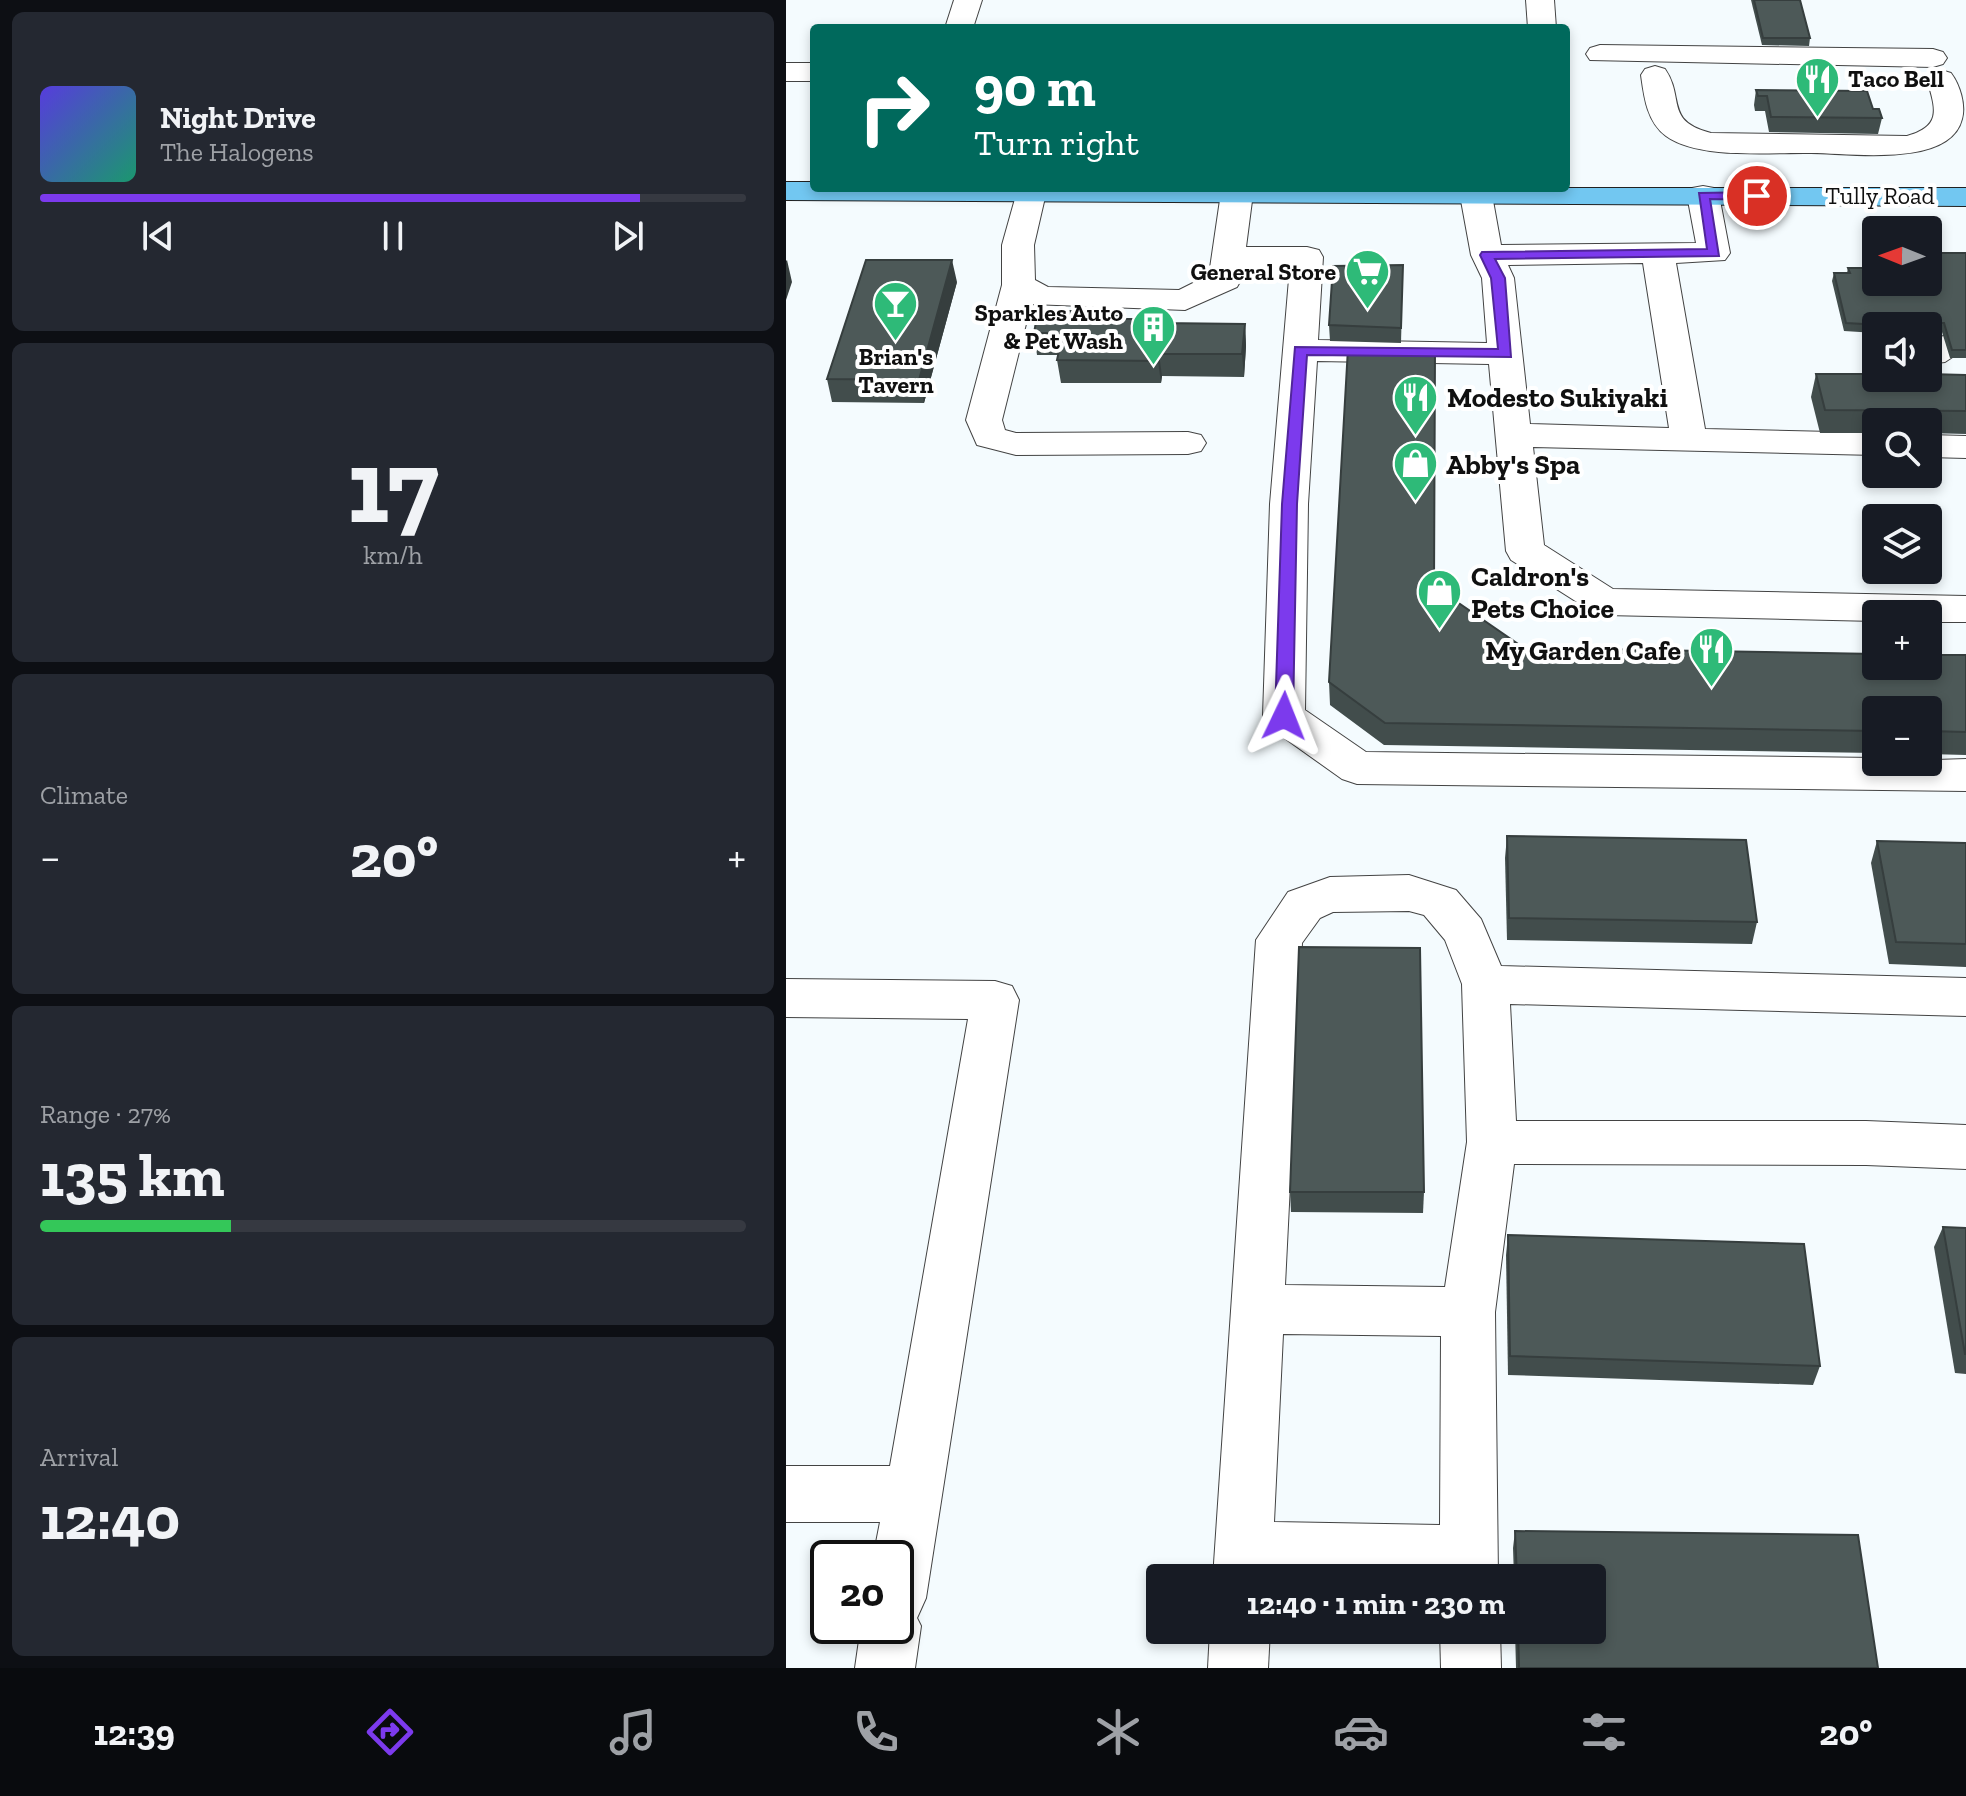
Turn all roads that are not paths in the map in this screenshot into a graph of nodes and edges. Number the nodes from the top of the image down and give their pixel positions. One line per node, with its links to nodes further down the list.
1 (968, 0): 3 (street)
2 (1540, 0): 4 (street)
3 (960, 24)
4 (1542, 24)
5 (1600, 54): 8 (street)
6 (786, 72): 7 (street)
7 (810, 72)
8 (1655, 75)
9 (786, 191): 10 (main road, Tully Road)
10 (810, 191)
11 (908, 192): 14 (main road, Tully Road)
12 (1043, 192): 14 (main road, Tully Road)
13 (1181, 192): 15 (main road, Tully Road)
14 (1030, 193): 22 (street)
15 (1237, 193): 16 (main road, Tully Road); 21 (street)
16 (1476, 195): 17 (main road, Tully Road); 20 (street)
17 (1703, 195): 18 (main road, Tully Road); 19 (street)
18 (1966, 197)
19 (1658, 253): 20 (street); 28 (street)
20 (1487, 255): 26 (street)
21 (1229, 257): 22 (street); 25 (street)
22 (1019, 285): 29 (street)
23 (1966, 346): 24 (street)
24 (1942, 348)
25 (1300, 350): 26 (street); 34 (street)
26 (1506, 354): 27 (street)
27 (1513, 435): 28 (street); 33 (street)
28 (1689, 440): 30 (street)
29 (1188, 443)
30 (1862, 444)
31 (1942, 446): 32 (street)
32 (1966, 447)
33 (1966, 609)
34 (1966, 775)
35 (1485, 984): 36 (street); 38 (street); 40 (street)
36 (1966, 997)
37 (786, 998): 43 (street)
38 (1492, 1142): 39 (street); 41 (street)
39 (1966, 1147)
40 (1260, 1309): 41 (street); 45 (street)
41 (1468, 1312): 46 (street)
42 (786, 1494): 43 (street)
43 (913, 1494): 44 (street)
44 (905, 1540)
45 (1243, 1564)
46 (1469, 1564)
47 (888, 1644): 50 (street)
48 (1239, 1644): 51 (street)
49 (1470, 1644): 52 (street)
50 (885, 1668)
51 (1238, 1668)
52 (1471, 1668)

